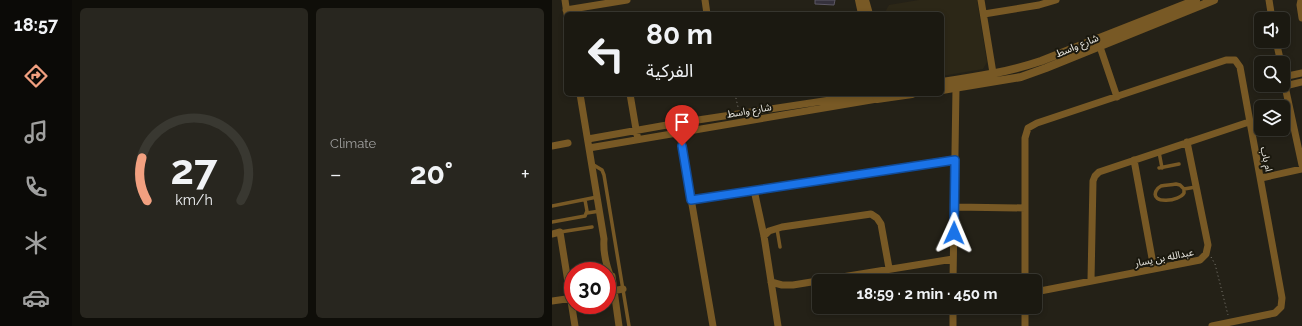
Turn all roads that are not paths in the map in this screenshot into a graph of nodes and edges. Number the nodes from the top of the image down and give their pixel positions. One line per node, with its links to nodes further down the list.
1 (564, 0): 12 (street)
2 (627, 0): 12 (street)
3 (705, 0): 13 (street)
4 (860, 0): 14 (street)
5 (865, 0): 15 (street)
6 (982, 0): 17 (street)
7 (1196, 0): 19 (street, شارع واسط)
8 (1214, 0): 19 (street, شارع واسط)
9 (1269, 0): 16 (street)
10 (1301, 0): 18 (street)
11 (1052, 1): 17 (street)
12 (567, 12)
13 (707, 12)
14 (862, 12)
15 (868, 12)
16 (1271, 12)
17 (984, 14): 22 (street)
18 (1302, 18)
19 (1098, 43): 22 (street, شارع واسط); 32 (street)
20 (1302, 73): 21 (street)
21 (1290, 76)
22 (994, 78): 25 (street, شارع واسط)
23 (944, 82): 25 (street, شارع واسط)
24 (1302, 82): 26 (street)
25 (955, 84): 27 (street, شارع واسط); 45 (street)
26 (1290, 85)
27 (944, 89)
28 (1286, 92): 49 (street)
29 (580, 96): 38 (street)
30 (630, 96): 36 (street)
31 (877, 96): 33 (street, شارع واسط)
32 (1117, 96): 34 (street, ام باب); 60 (street, ام باب)
33 (827, 100): 35 (street, شارع واسط); 37 (street, شارع واسط)
34 (1249, 122): 40 (street); 51 (street, ام باب)
35 (678, 123): 36 (street, شارع واسط); 37 (street)
36 (636, 131): 38 (street, شارع واسط); 39 (street)
37 (680, 133): 39 (street, شارع واسط); 57 (street)
38 (588, 139): 43 (street)
39 (637, 140): 43 (street, شارع واسط)
40 (1187, 142): 44 (street); 52 (street, عبدالله بن يسار)
41 (568, 143): 42 (street)
42 (552, 146)
43 (590, 148): 47 (street)
44 (1159, 152): 46 (street); 48 (lane)
45 (955, 160): 54 (street); 59 (street)
46 (1134, 160): 73 (street); 78 (street)
47 (592, 164): 55 (street); 81 (lane)
48 (1179, 164)
49 (1302, 165)
50 (1302, 169): 51 (street)
51 (1261, 178): 90 (street, ام باب)
52 (1196, 187): 53 (lane); 73 (street, عبدالله بن يسار)
53 (1184, 189): 53 (lane)
54 (754, 190): 57 (street); 67 (street)
55 (598, 197): 56 (lane); 61 (street)
56 (585, 200): 58 (lane); 62 (lane)
57 (691, 200): 94 (street)
58 (552, 206)
59 (955, 207): 60 (street); 69 (street)
60 (1025, 208): 77 (street, ام باب)
61 (600, 211): 62 (lane); 70 (street)
62 (587, 213): 63 (lane)
63 (552, 222)
64 (592, 227): 66 (lane)
65 (777, 228): 67 (street); 68 (lane); 72 (street)
66 (556, 233): 71 (street)
67 (764, 236): 79 (street)
68 (780, 247)
69 (954, 259): 72 (street); 76 (street)
70 (610, 262)
71 (564, 268)
72 (889, 268): 74 (street)
73 (1154, 269): 78 (street, عبدالله بن يسار)
74 (868, 272): 75 (street)
75 (860, 274)
76 (953, 274)
77 (1025, 274)
78 (1091, 280): 83 (street, عبدالله بن يسار)
79 (771, 282): 80 (street); 95 (street)
80 (812, 283)
81 (623, 289): 82 (street); 93 (lane)
82 (616, 290)
83 (1042, 290)
84 (564, 299): 85 (street)
85 (552, 301)
86 (573, 314): 91 (street)
87 (616, 314): 92 (street)
88 (953, 314): 96 (street)
89 (1025, 314): 97 (street)
90 (1230, 324): 98 (street, ام باب)
91 (575, 326)
92 (619, 326)
93 (629, 326)
94 (712, 326)
95 (778, 326)
96 (952, 326)
97 (1025, 326)
98 (1212, 326)

